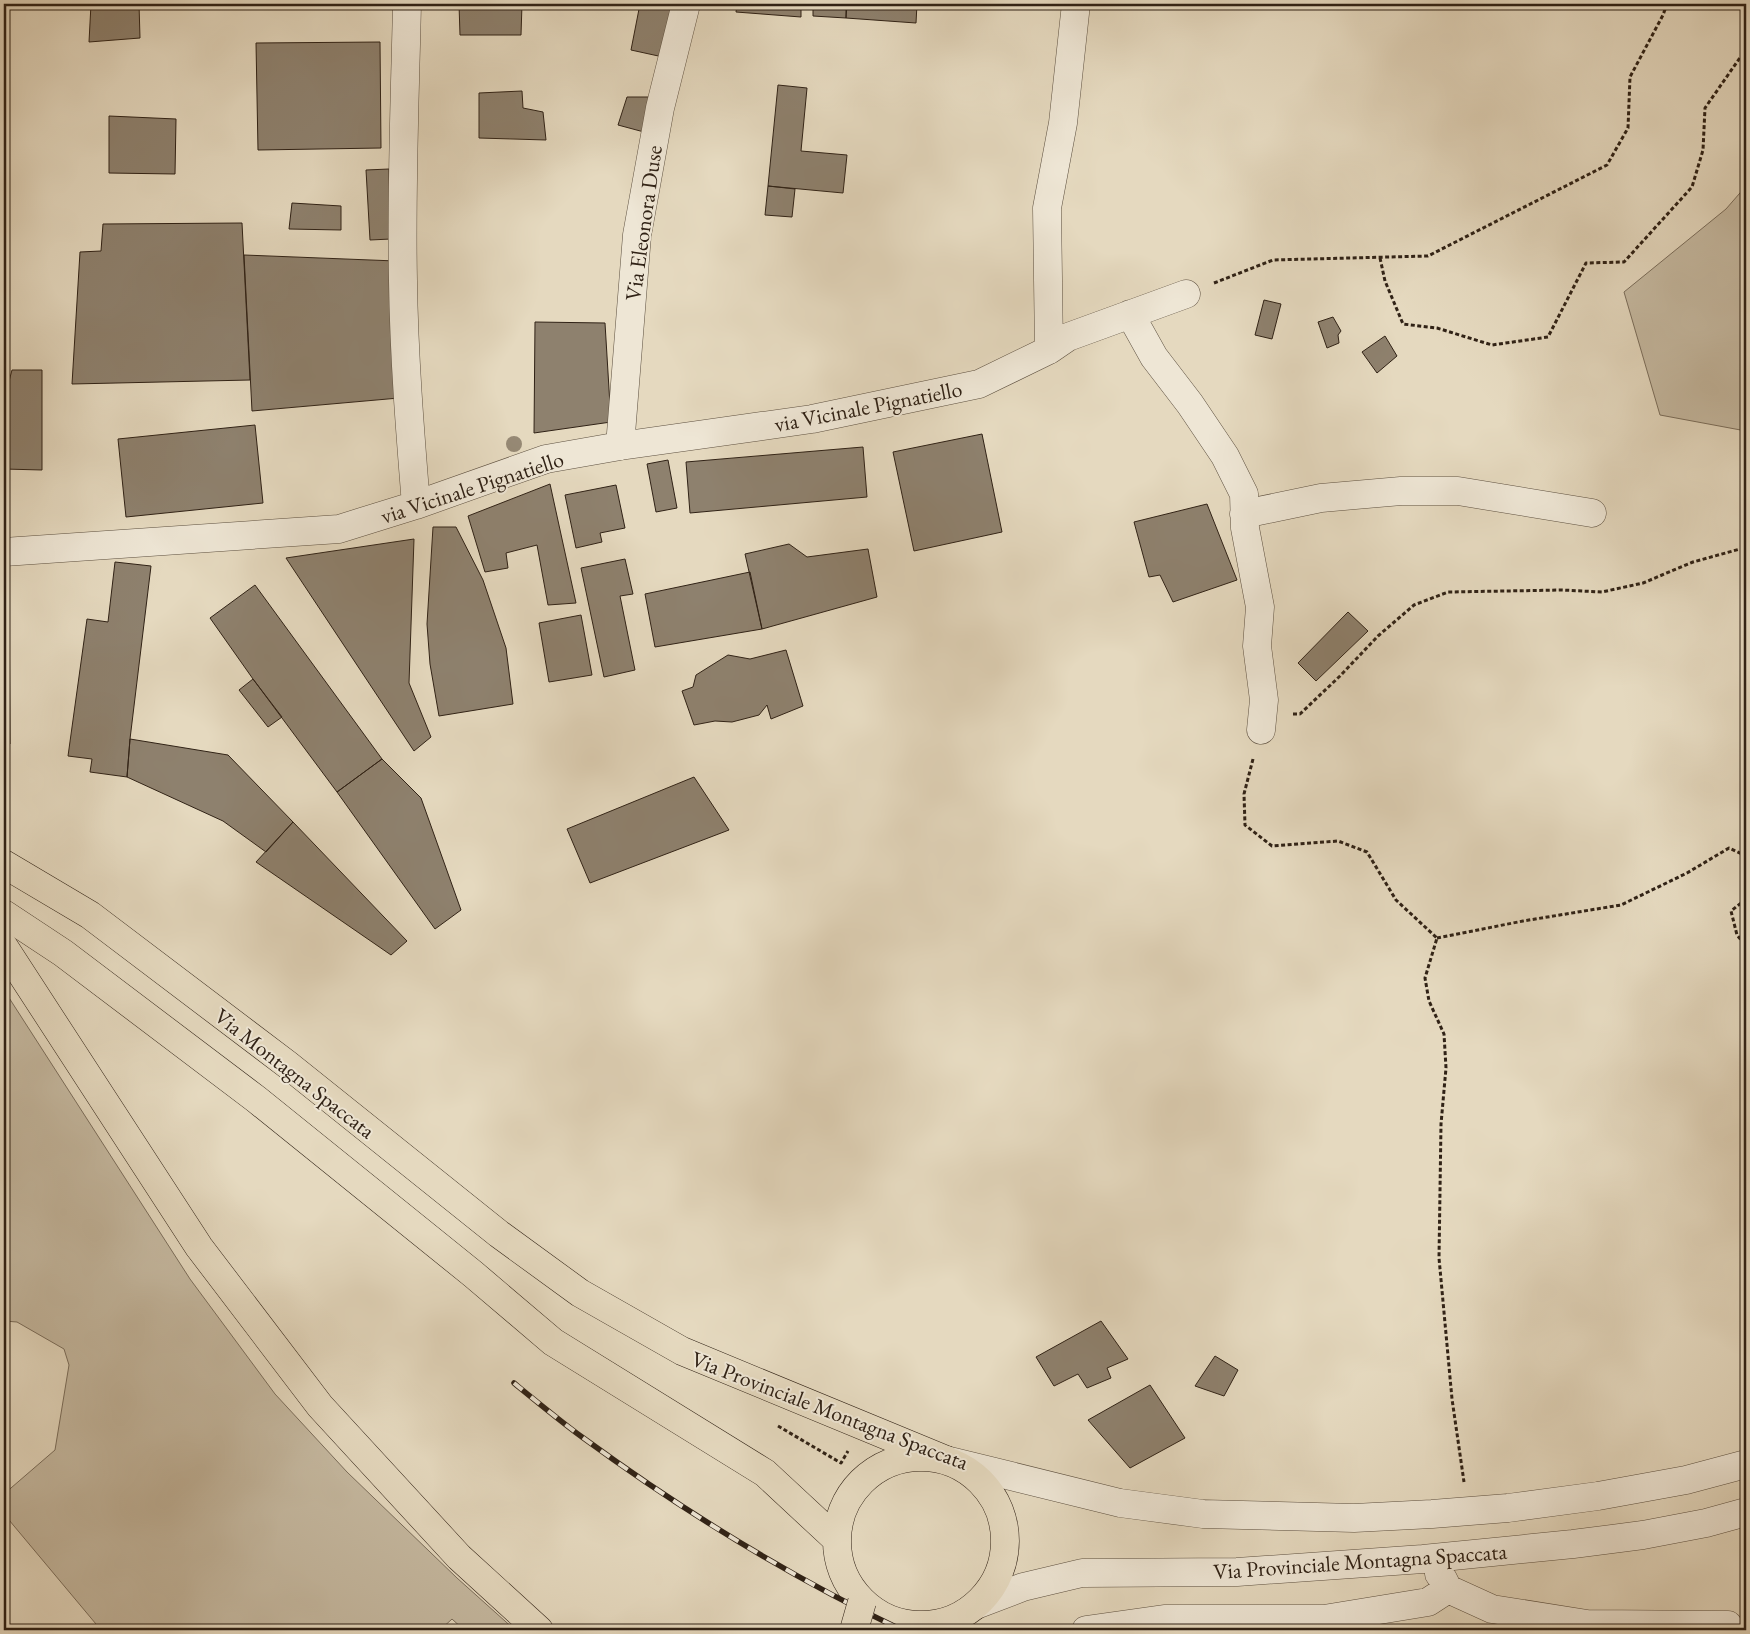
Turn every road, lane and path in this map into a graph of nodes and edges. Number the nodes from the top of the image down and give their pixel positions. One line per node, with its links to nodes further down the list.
1 (407, 4): 11 (street)
2 (686, 4): 10 (street, Via Eleonora Duse)
3 (1076, 4): 9 (street)
4 (1667, 4): 6 (path)
5 (1746, 49): 6 (path)
6 (1380, 258): 7 (path)
7 (1186, 294): 8 (street, via Vicinale Pignatiello)
8 (1130, 314): 9 (street, via Vicinale Pignatiello); 13 (street)
9 (1049, 350): 10 (street, via Vicinale Pignatiello)
10 (620, 446): 11 (street, via Vicinale Pignatiello)
11 (416, 505): 15 (street, via Vicinale Pignatiello)
12 (1592, 513): 13 (street)
13 (1244, 514): 16 (street)
14 (1746, 550): 16 (path)
15 (4, 552)
16 (1262, 722): 21 (path)
17 (1746, 856): 21 (path)
18 (4, 864): 24 (main road, Via Montagna Spaccata)
19 (1746, 899): 22 (path)
20 (4, 914): 29 (main road, Via Montagna Spaccata)
21 (1437, 938): 27 (path)
22 (1746, 946)
23 (4, 947): 35 (main road)
24 (580, 1293): 25 (main road, Via Provinciale Montagna Spaccata)
25 (946, 1460): 26 (street, Via Provinciale Montagna Spaccata); 29 (main road); 33 (main road)
26 (1746, 1464)
27 (1462, 1466)
28 (1746, 1512): 30 (street, Via Provinciale Montagna Spaccata)
29 (836, 1539): 32 (main road)
30 (1423, 1559): 31 (street); 33 (street, Via Provinciale Montagna Spaccata)
31 (1448, 1589): 34 (street); 37 (street)
32 (862, 1602): 33 (main road); 36 (main road, bridge)
33 (959, 1618)
34 (1728, 1626)
35 (539, 1630)
36 (854, 1630)
37 (1086, 1630)

